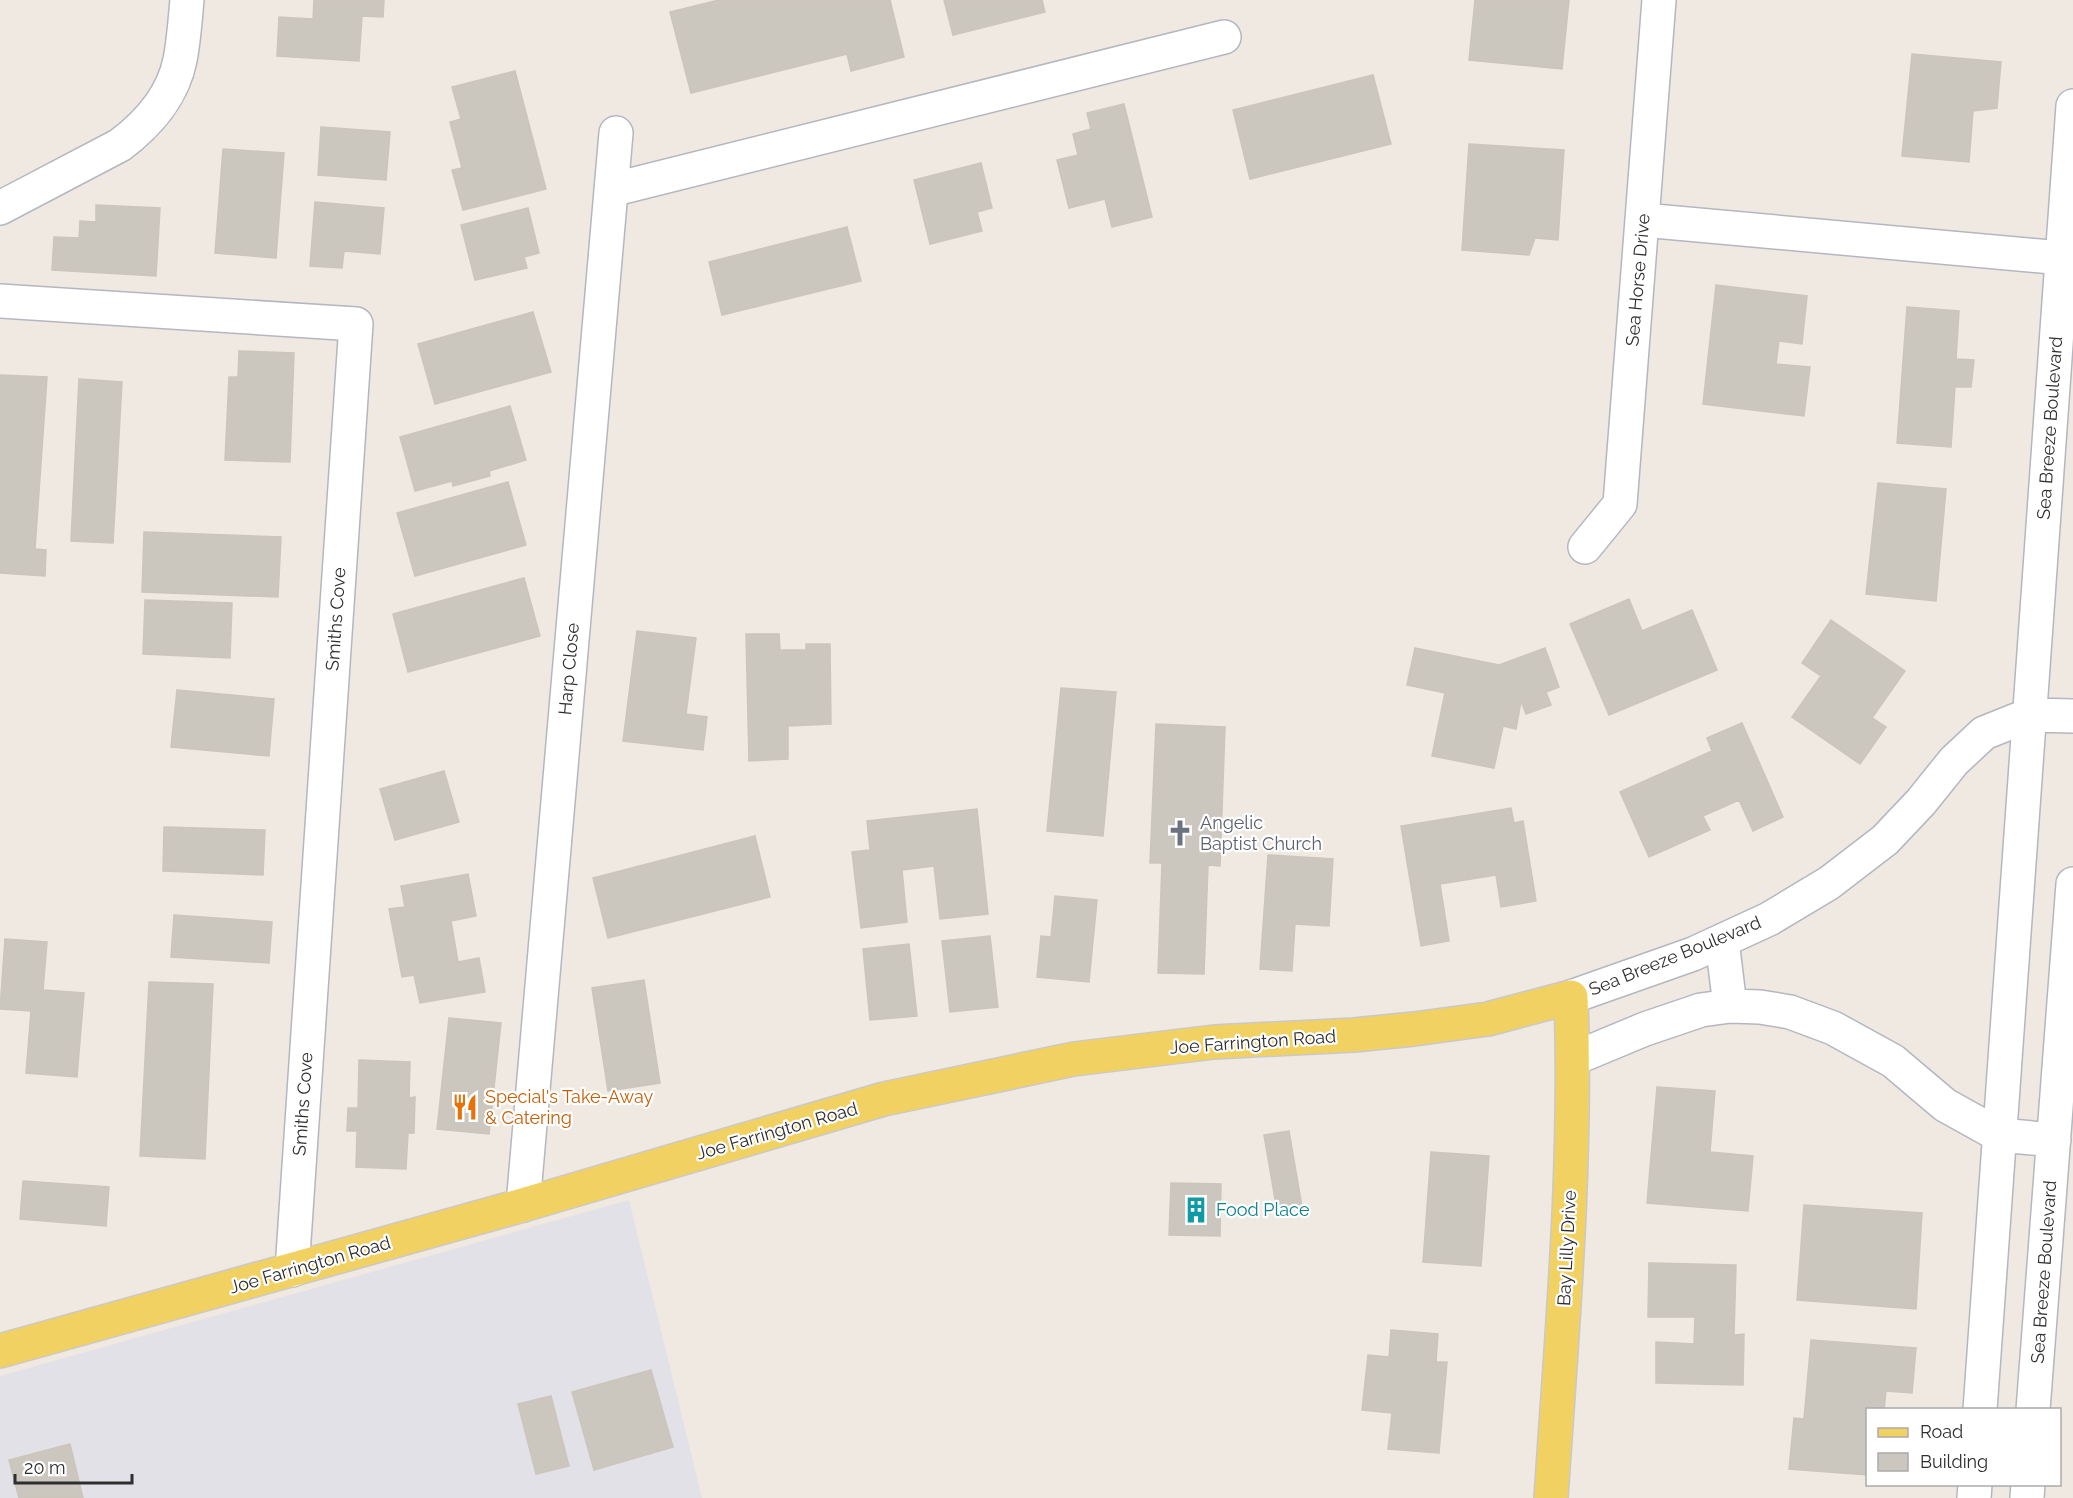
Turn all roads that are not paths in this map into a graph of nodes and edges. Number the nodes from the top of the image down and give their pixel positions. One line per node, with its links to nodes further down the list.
1 (187, 0): 7 (street)
2 (1659, 0): 8 (street, Sea Horse Drive)
3 (1224, 37): 6 (street)
4 (2073, 106): 9 (street, Sea Breeze Boulevard)
5 (616, 133): 6 (street, Harp Close)
6 (611, 190): 21 (street, Harp Close)
7 (0, 208)
8 (1643, 220): 9 (street); 11 (street, Sea Horse Drive)
9 (2068, 259): 12 (street, Sea Breeze Boulevard)
10 (0, 301): 22 (street, Smiths Cove)
11 (1585, 548)
12 (2029, 715): 13 (street); 15 (street, Sea Breeze Boulevard); 19 (street, Sea Breeze Boulevard)
13 (2073, 716)
14 (2073, 884): 20 (street, Sea Breeze Boulevard)
15 (1722, 941): 16 (street, Sea Breeze Boulevard); 17 (street)
16 (1571, 997): 18 (main road, Bay Lilly Drive); 21 (main road, Joe Farrington Road)
17 (1730, 1006): 18 (street); 19 (street)
18 (1573, 1059): 26 (main road, Bay Lilly Drive)
19 (1999, 1135): 20 (street); 24 (street, Sea Breeze Boulevard)
20 (2054, 1140): 25 (street, Sea Breeze Boulevard)
21 (523, 1205): 22 (main road, Joe Farrington Road)
22 (292, 1270): 23 (main road, Joe Farrington Road)
23 (0, 1351)
24 (1980, 1408)
25 (2033, 1408)
26 (1551, 1498)

